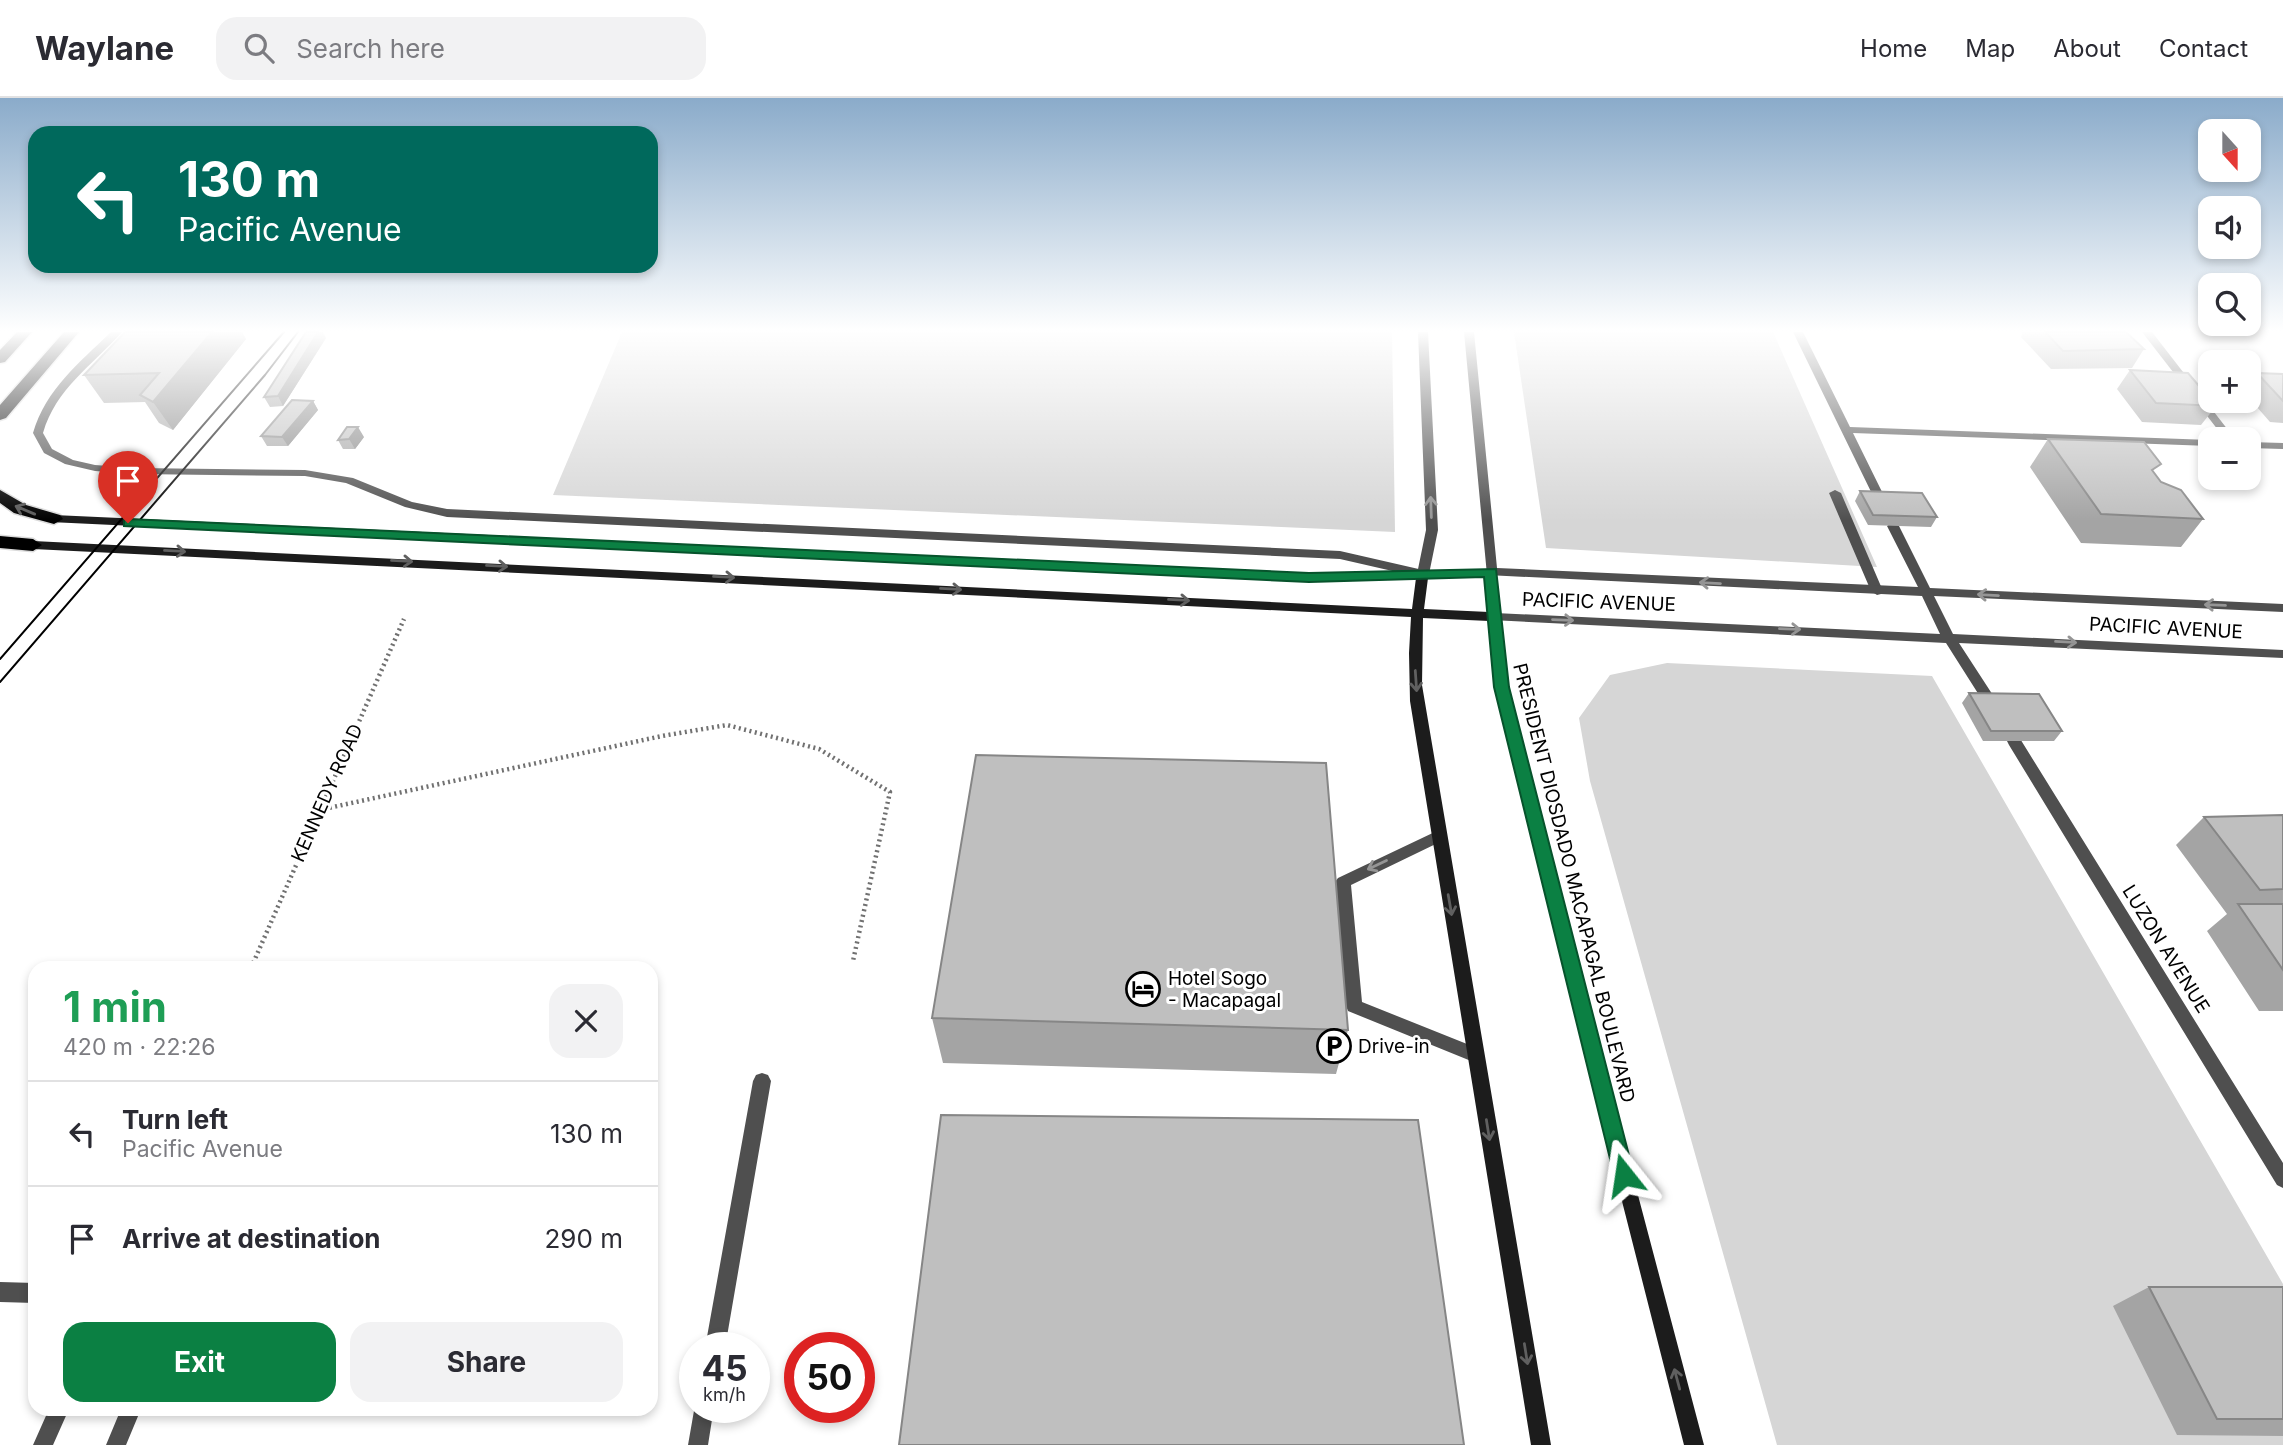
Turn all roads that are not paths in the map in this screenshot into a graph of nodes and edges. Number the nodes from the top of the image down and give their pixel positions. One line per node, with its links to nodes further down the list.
1 (17, 395): 7 (highway)
2 (56, 395): 21 (street)
3 (1426, 395): 21 (street, one-way to 3)
4 (1475, 395): 20 (street)
5 (1829, 395): 9 (street)
6 (2196, 395): 8 (street)
7 (0, 415)
8 (2221, 427)
9 (1846, 430): 10 (street); 15 (street)
10 (2198, 443)
11 (2261, 445): 12 (street)
12 (2283, 446)
13 (1835, 493): 22 (street)
14 (0, 495): 16 (highway, one-way to 14)
15 (1881, 502)
16 (54, 519): 21 (main road, PACIFIC AVENUE)
17 (1893, 526): 23 (street)
18 (0, 542): 19 (highway)
19 (33, 545): 25 (main road, PACIFIC AVENUE, one-way to 25)
20 (1491, 572): 21 (main road, PACIFIC AVENUE); 22 (street, PACIFIC AVENUE, one-way to 20); 26 (main road, PRESIDENT DIOSDADO MACAPAGAL BOULEVARD)
21 (1423, 575): 25 (main road)
22 (1877, 591): 23 (street, PACIFIC AVENUE)
23 (1925, 593): 24 (street, PACIFIC AVENUE, one-way to 23); 27 (street)
24 (2283, 608)
25 (1416, 612): 26 (main road, PACIFIC AVENUE); 31 (main road, one-way to 31)
26 (1495, 617): 27 (street, PACIFIC AVENUE, one-way to 27); 45 (main road, PRESIDENT DIOSDADO MACAPAGAL BOULEVARD, one-way to 26)
27 (1948, 636): 28 (street, PACIFIC AVENUE, one-way to 28); 29 (street)
28 (2283, 654)
29 (1991, 703)
30 (2014, 741): 34 (street, LUZON AVENUE)
31 (1439, 836): 32 (main road, one-way to 32); 32 (street, one-way to 32)
32 (1476, 1055): 44 (main road, one-way to 44)
33 (762, 1081): 37 (street)
34 (2283, 1179)
35 (0, 1292): 36 (street)
36 (28, 1293)
37 (718, 1332)
38 (56, 1416): 41 (street)
39 (128, 1416): 42 (street)
40 (701, 1423): 43 (street)
41 (43, 1445)
42 (116, 1445)
43 (698, 1445)
44 (1541, 1445)
45 (1694, 1445)

